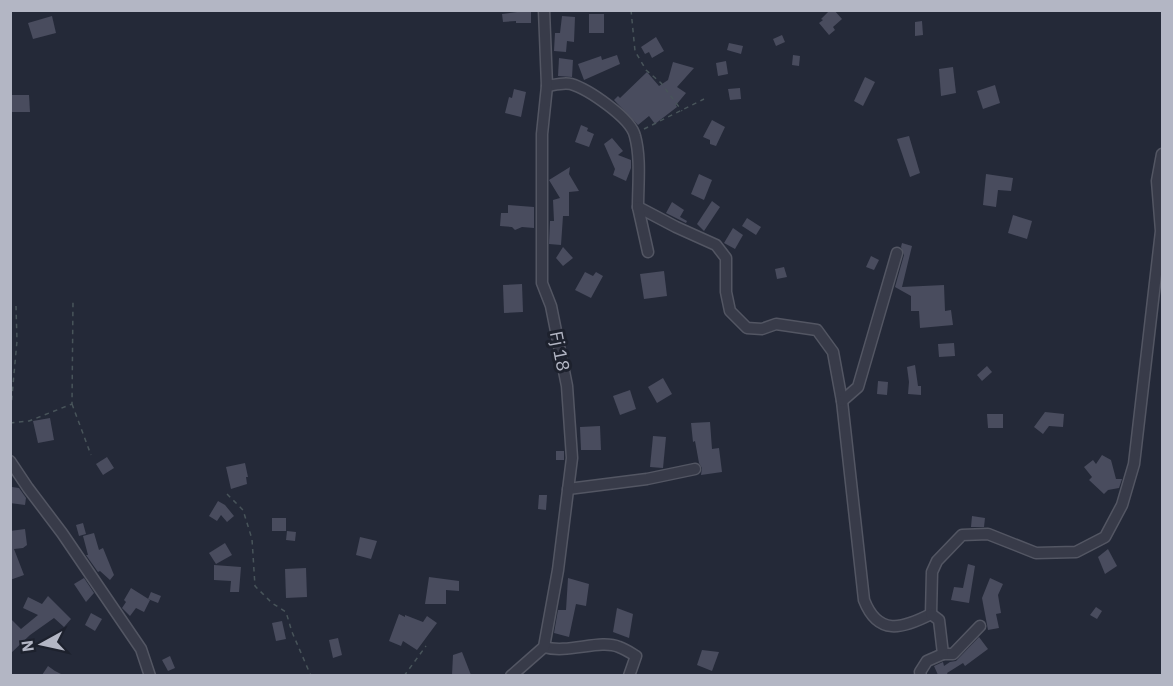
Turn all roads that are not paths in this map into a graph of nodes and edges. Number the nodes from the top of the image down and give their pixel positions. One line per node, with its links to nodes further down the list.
1 (544, 10): 2 (street, Fj 18)
2 (547, 86): 4 (street); 10 (street, Fj 18)
3 (1162, 154): 11 (street)
4 (638, 207): 5 (street); 7 (street)
5 (648, 252)
6 (897, 253): 7 (street)
7 (842, 401): 11 (street)
8 (10, 461): 15 (street)
9 (695, 469): 10 (street)
10 (568, 489): 13 (street, Fj 18)
11 (931, 614): 14 (street)
12 (980, 626): 14 (street)
13 (544, 647): 16 (street); 17 (street)
14 (943, 654): 18 (street)
15 (150, 675)
16 (511, 675)
17 (629, 675)
18 (921, 675)

